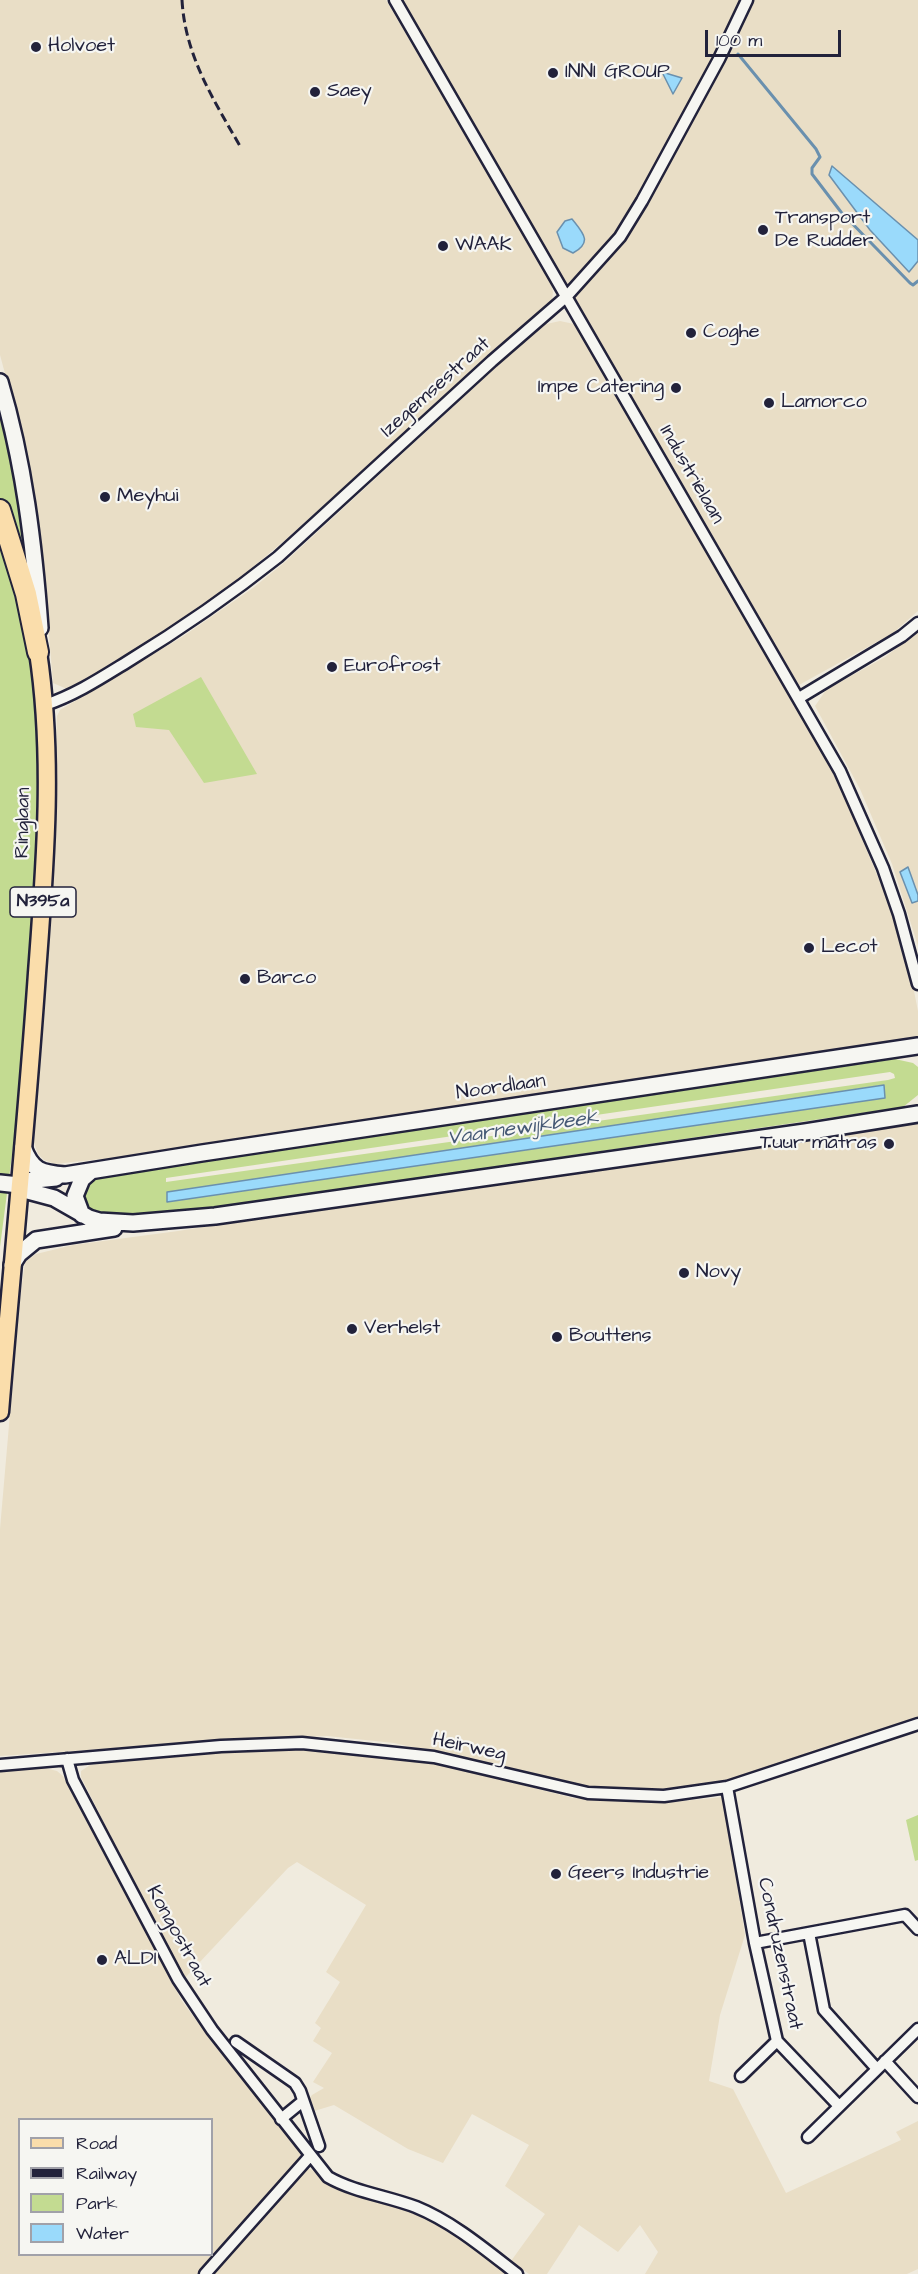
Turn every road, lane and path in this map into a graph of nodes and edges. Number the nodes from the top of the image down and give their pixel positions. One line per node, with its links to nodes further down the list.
1 (395, 0): 3 (street, Industrielaan)
2 (747, 0): 3 (street, Izegemsestraat)
3 (567, 296): 8 (street, Industrielaan); 9 (street, Izegemsestraat)
4 (0, 382): 7 (street, Ringlaan / N395a)
5 (0, 510): 7 (highway)
6 (918, 622): 8 (street)
7 (38, 652): 9 (main road, Ringlaan / N395a)
8 (799, 698): 10 (street, Industrielaan)
9 (45, 705): 13 (main road, Ringlaan / N395a)
10 (918, 984)
11 (918, 1046): 14 (street, Noordlaan)
12 (918, 1114): 19 (street, Noordlaan)
13 (23, 1147): 15 (street, Noordlaan); 17 (main road, Ringlaan / N395a)
14 (90, 1172): 15 (street, Noordlaan); 18 (street)
15 (65, 1175): 17 (street, Noordlaan)
16 (0, 1184): 17 (street, Noordlaan)
17 (20, 1185): 18 (street, Noordlaan); 20 (main road, Ringlaan / N395a)
18 (82, 1215): 19 (street, Noordlaan)
19 (133, 1223): 20 (street, Noordlaan)
20 (12, 1265): 21 (main road, Ringlaan / N395a)
21 (0, 1412)
22 (918, 1724): 25 (street, Heirweg)
23 (67, 1759): 24 (street, Heirweg); 25 (street, Heirweg); 37 (street, Kongostraat)
24 (0, 1765)
25 (727, 1787): 28 (street, Condruzenstraat)
26 (918, 1929): 27 (street)
27 (809, 1933): 28 (street); 32 (street)
28 (755, 1943): 30 (street, Condruzenstraat)
29 (918, 2029): 32 (street)
30 (777, 2041): 33 (street); 36 (street, Condruzenstraat)
31 (236, 2042): 35 (street)
32 (881, 2065): 34 (street); 36 (street)
33 (741, 2076)
34 (918, 2097)
35 (303, 2101): 37 (street); 39 (street)
36 (839, 2106): 38 (street)
37 (281, 2119): 40 (street, Kongostraat)
38 (808, 2137)
39 (319, 2146)
40 (310, 2156): 41 (street); 42 (street, Kongostraat)
41 (205, 2274)
42 (517, 2274)

